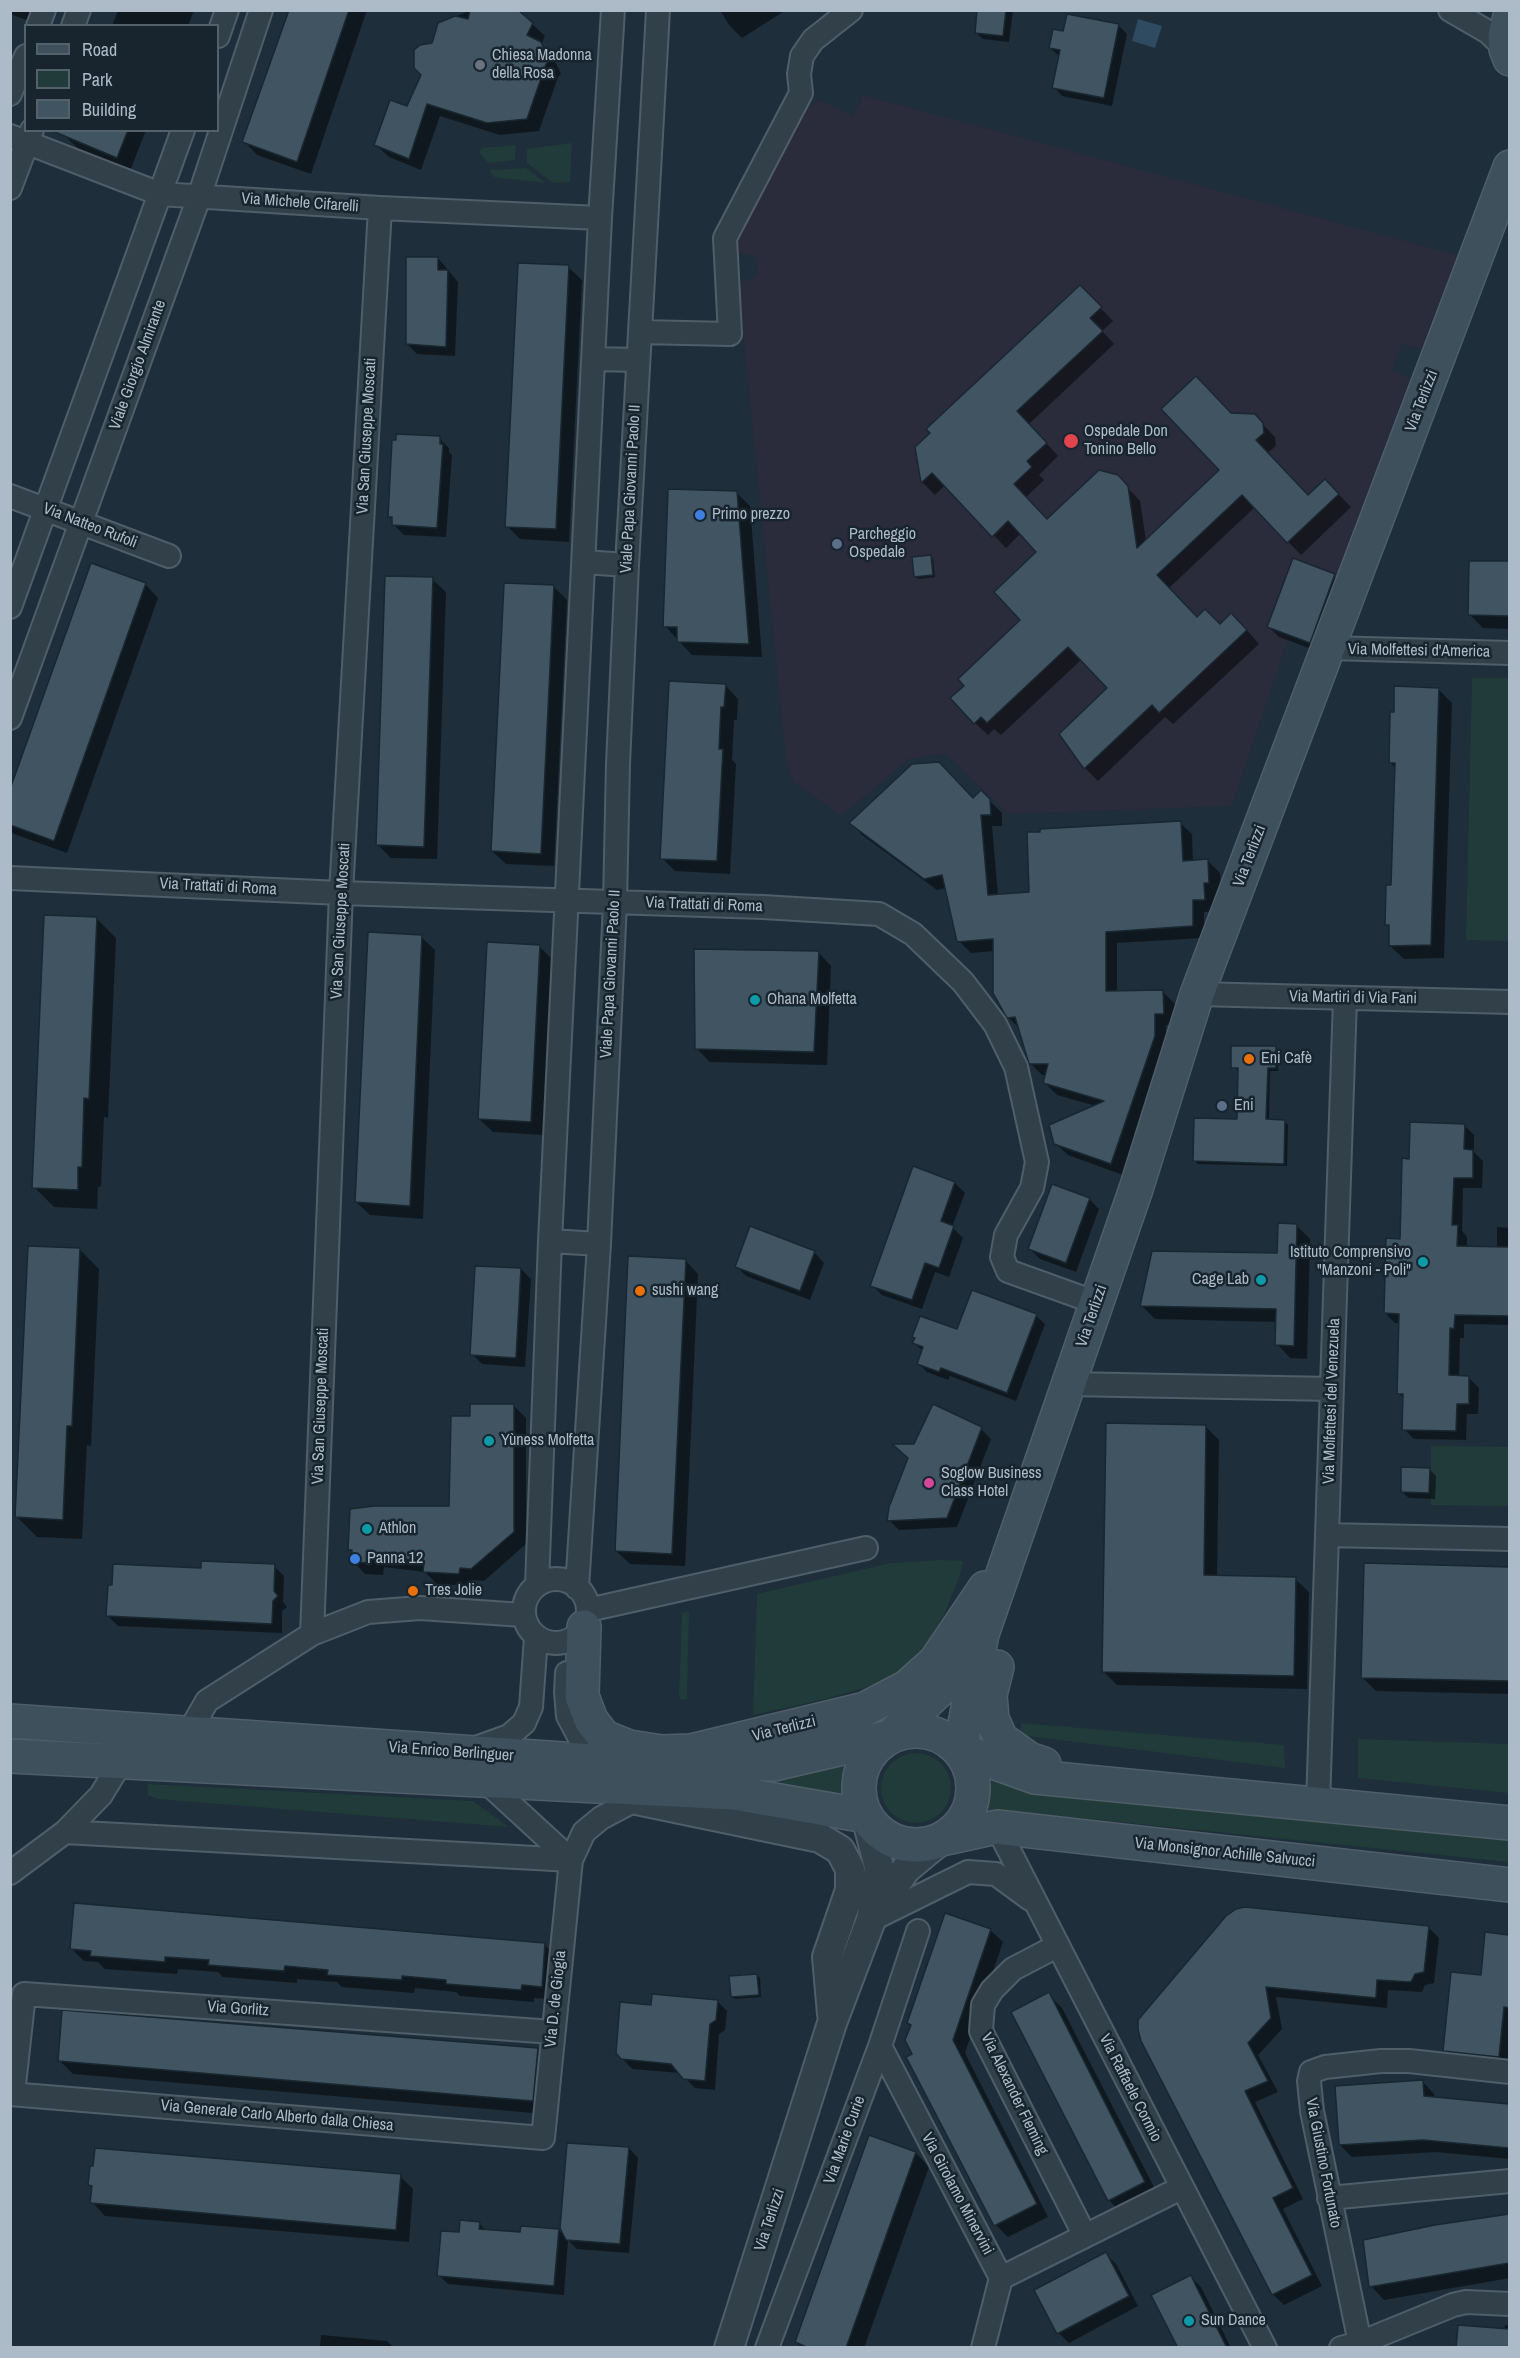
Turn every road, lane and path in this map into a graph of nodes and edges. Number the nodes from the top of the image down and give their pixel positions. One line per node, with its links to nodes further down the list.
1 (227, 10): 7 (street)
2 (261, 10): 16 (street, Viale Giorgio Almirante)
3 (613, 10): 18 (street)
4 (658, 10): 19 (street, Viale Papa Giovanni Paolo II)
5 (851, 10): 19 (street)
6 (1450, 10): 8 (street)
7 (219, 33)
8 (1508, 42)
9 (24, 61): 10 (street)
10 (10, 94)
11 (182, 132): 15 (street)
12 (23, 136): 14 (street); 15 (street, Via Michele Cifarelli)
13 (1509, 167): 29 (main road, Via Terlizzi)
14 (10, 188)
15 (160, 194): 16 (street, Via Michele Cifarelli); 23 (street)
16 (199, 197): 17 (street, Via Michele Cifarelli); 24 (street, Viale Giorgio Almirante)
17 (380, 208): 18 (street, Via Michele Cifarelli); 33 (street, Via San Giuseppe Moscati)
18 (600, 218): 20 (street)
19 (641, 332): 21 (street, Viale Papa Giovanni Paolo II)
20 (595, 359): 21 (street); 26 (street)
21 (638, 360): 27 (street, Viale Papa Giovanni Paolo II)
22 (10, 496): 23 (street, Via Natteo Rufoli)
23 (46, 509): 24 (street, Via Natteo Rufoli); 28 (street)
24 (81, 522): 25 (street, Via Natteo Rufoli); 31 (street, Viale Giorgio Almirante)
25 (169, 556)
26 (584, 562): 27 (street); 34 (street)
27 (627, 565): 35 (street, Viale Papa Giovanni Paolo II)
28 (10, 607)
29 (1329, 648): 30 (street, Via Molfettesi d'America); 36 (main road, Via Terlizzi)
30 (1509, 653)
31 (10, 718)
32 (10, 878): 33 (street, Via Trattati di Roma)
33 (341, 893): 34 (street, Via Trattati di Roma); 52 (street, Via San Giuseppe Moscati)
34 (567, 901): 35 (street, Via Trattati di Roma); 39 (street)
35 (615, 903): 40 (street, Viale Papa Giovanni Paolo II); 41 (street, Via Trattati di Roma)
36 (1197, 994): 37 (street, Via Martiri di Via Fani); 41 (main road, Via Terlizzi)
37 (1345, 998): 38 (street, Via Martiri di Via Fani); 43 (street, Via Molfettesi del Venezuela)
38 (1509, 1002)
39 (550, 1241): 40 (street); 48 (street)
40 (598, 1244): 49 (street, Viale Papa Giovanni Paolo II)
41 (1097, 1303): 42 (main road, Via Terlizzi)
42 (1068, 1384): 43 (street); 47 (main road, Via Terlizzi)
43 (1332, 1389): 44 (street, Via Molfettesi del Venezuela)
44 (1327, 1535): 45 (street); 67 (street, Via Molfettesi del Venezuela)
45 (1509, 1539)
46 (866, 1548): 51 (street)
47 (1010, 1552): 51 (main road, Via Terlizzi); 53 (main road, Via Terlizzi); 65 (main road, Via Terlizzi)
48 (537, 1585): 49 (street); 50 (street)
49 (577, 1588): 51 (street)
50 (523, 1615): 52 (street); 54 (street)
51 (580, 1626): 54 (street); 61 (street)
52 (312, 1634): 56 (street)
53 (982, 1634): 57 (main road, Via Terlizzi); 58 (main road, Via Terlizzi)
54 (536, 1637): 59 (street)
55 (10, 1721): 56 (main road, Via Enrico Berlinguer)
56 (188, 1734): 59 (main road, Via Enrico Berlinguer)
57 (890, 1737): 58 (main road); 61 (main road, Via Enrico Berlinguer); 68 (main road)
58 (960, 1750): 65 (main road); 72 (main road)
59 (463, 1752): 61 (main road, Via Enrico Berlinguer)
60 (10, 1756): 62 (main road, Via Enrico Berlinguer)
61 (592, 1761)
62 (121, 1762): 63 (main road, Via Enrico Berlinguer); 71 (street)
63 (483, 1779): 64 (main road, Via Enrico Berlinguer); 73 (street)
64 (548, 1782): 66 (street, Via Terlizzi); 68 (main road, Via Enrico Berlinguer)
65 (1105, 1785): 67 (main road)
66 (635, 1800): 73 (street, Via D. de Giogia); 80 (street, Via Terlizzi)
67 (1318, 1804): 69 (main road)
68 (866, 1816): 72 (main road); 77 (street, Via Terlizzi)
69 (1509, 1823)
70 (997, 1827): 72 (main road, Via Monsignor Achille Salvucci); 75 (main road, Via Monsignor Achille Salvucci); 76 (street, Via Raffaele Cormio)
71 (65, 1832): 73 (street); 74 (street)
72 (942, 1839): 77 (street, Via Terlizzi)
73 (571, 1860): 81 (street, Via D. de Giogia)
74 (10, 1873)
75 (1509, 1885)
76 (1034, 1901): 77 (street); 79 (street, Via Raffaele Cormio)
77 (870, 1920): 80 (street, Via Terlizzi)
78 (918, 1931): 82 (street, Via Marie Curie)
79 (1057, 1946): 87 (street, Via Raffaele Cormio); 89 (street, Via Alexander Fleming)
80 (832, 2023): 93 (street, Via Terlizzi)
81 (553, 2032): 84 (street, Via Gorlitz); 85 (street, Via D. de Giogia)
82 (880, 2046): 90 (street, Via Girolamo Minervini); 94 (street, Via Marie Curie)
83 (1509, 2072): 88 (street, Via Giustino Fortunato)
84 (12, 2094): 85 (street, Via Generale Carlo Alberto dalla Chiesa)
85 (543, 2138)
86 (1509, 2181): 88 (street)
87 (1181, 2188): 89 (street); 96 (street, Via Raffaele Cormio)
88 (1329, 2198): 92 (street, Via Giustino Fortunato)
89 (1085, 2236): 90 (street)
90 (1001, 2278): 95 (street)
91 (1509, 2304): 92 (street)
92 (1350, 2345)
93 (729, 2348)
94 (767, 2348)
95 (983, 2348)
96 (1265, 2348)

